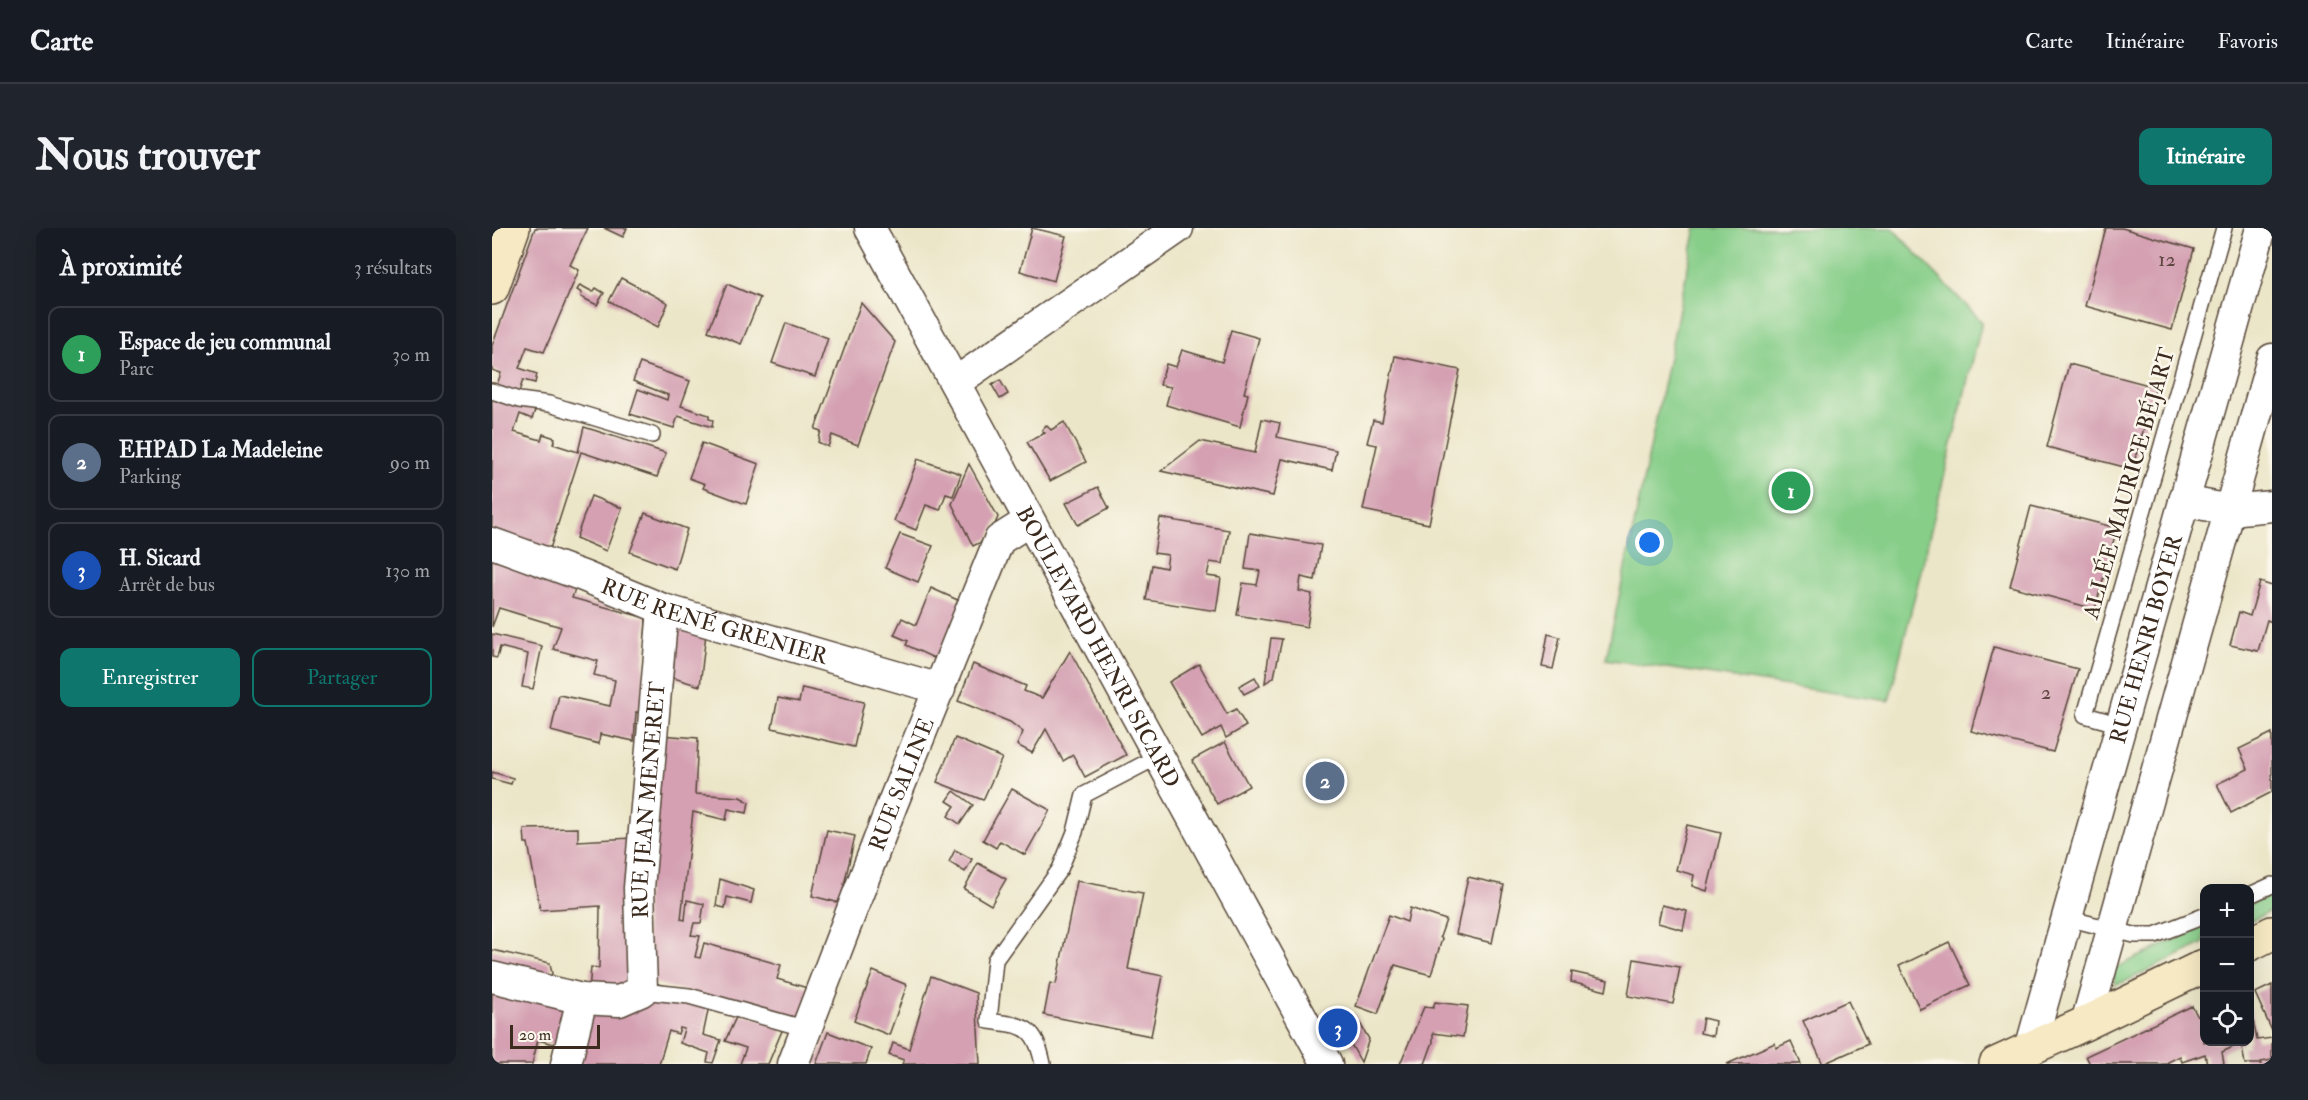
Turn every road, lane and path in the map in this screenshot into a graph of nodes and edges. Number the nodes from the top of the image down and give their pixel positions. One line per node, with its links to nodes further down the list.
1 (513, 228): 6 (main road)
2 (870, 228): 8 (street, BOULEVARD HENRI SICARD)
3 (1178, 228): 8 (street)
4 (2224, 228): 18 (lane, ALLÉE MAURICE BÉJART)
5 (2261, 228): 11 (street, RUE HENRI BOYER)
6 (492, 288)
7 (2272, 359): 13 (street, RUE HENRI BOYER)
8 (956, 382): 14 (street, BOULEVARD HENRI SICARD)
9 (492, 391): 10 (lane)
10 (652, 435)
11 (2184, 501): 13 (street); 18 (street, RUE HENRI BOYER)
12 (2272, 506): 13 (street)
13 (2230, 510): 24 (street, RUE HENRI BOYER)
14 (1029, 521): 17 (street, RUE SALINE); 19 (street, BOULEVARD HENRI SICARD)
15 (492, 543): 16 (street, RUE RENÉ GRENIER)
16 (663, 609): 17 (street, RUE RENÉ GRENIER); 29 (street, RUE JEAN MENERET)
17 (940, 689): 32 (street, RUE SALINE)
18 (2121, 725): 22 (street, RUE HENRI BOYER)
19 (1159, 756): 36 (lane); 37 (street, BOULEVARD HENRI SICARD)
20 (2272, 885): 21 (lane)
21 (2254, 894)
22 (2067, 918): 24 (lane); 33 (street, RUE HENRI BOYER)
23 (2200, 918): 24 (lane)
24 (2112, 930): 31 (street, RUE HENRI BOYER)
25 (2272, 933): 26 (main road)
26 (2254, 942)
27 (2200, 968): 31 (main road)
28 (492, 977): 30 (street)
29 (642, 991): 30 (street); 32 (lane)
30 (582, 999): 34 (street)
31 (2086, 1023): 33 (main road)
32 (807, 1029): 35 (street, RUE SALINE)
33 (2030, 1049): 38 (main road)
34 (566, 1064)
35 (793, 1064)
36 (1043, 1064)
37 (1327, 1064)
38 (1996, 1064)

